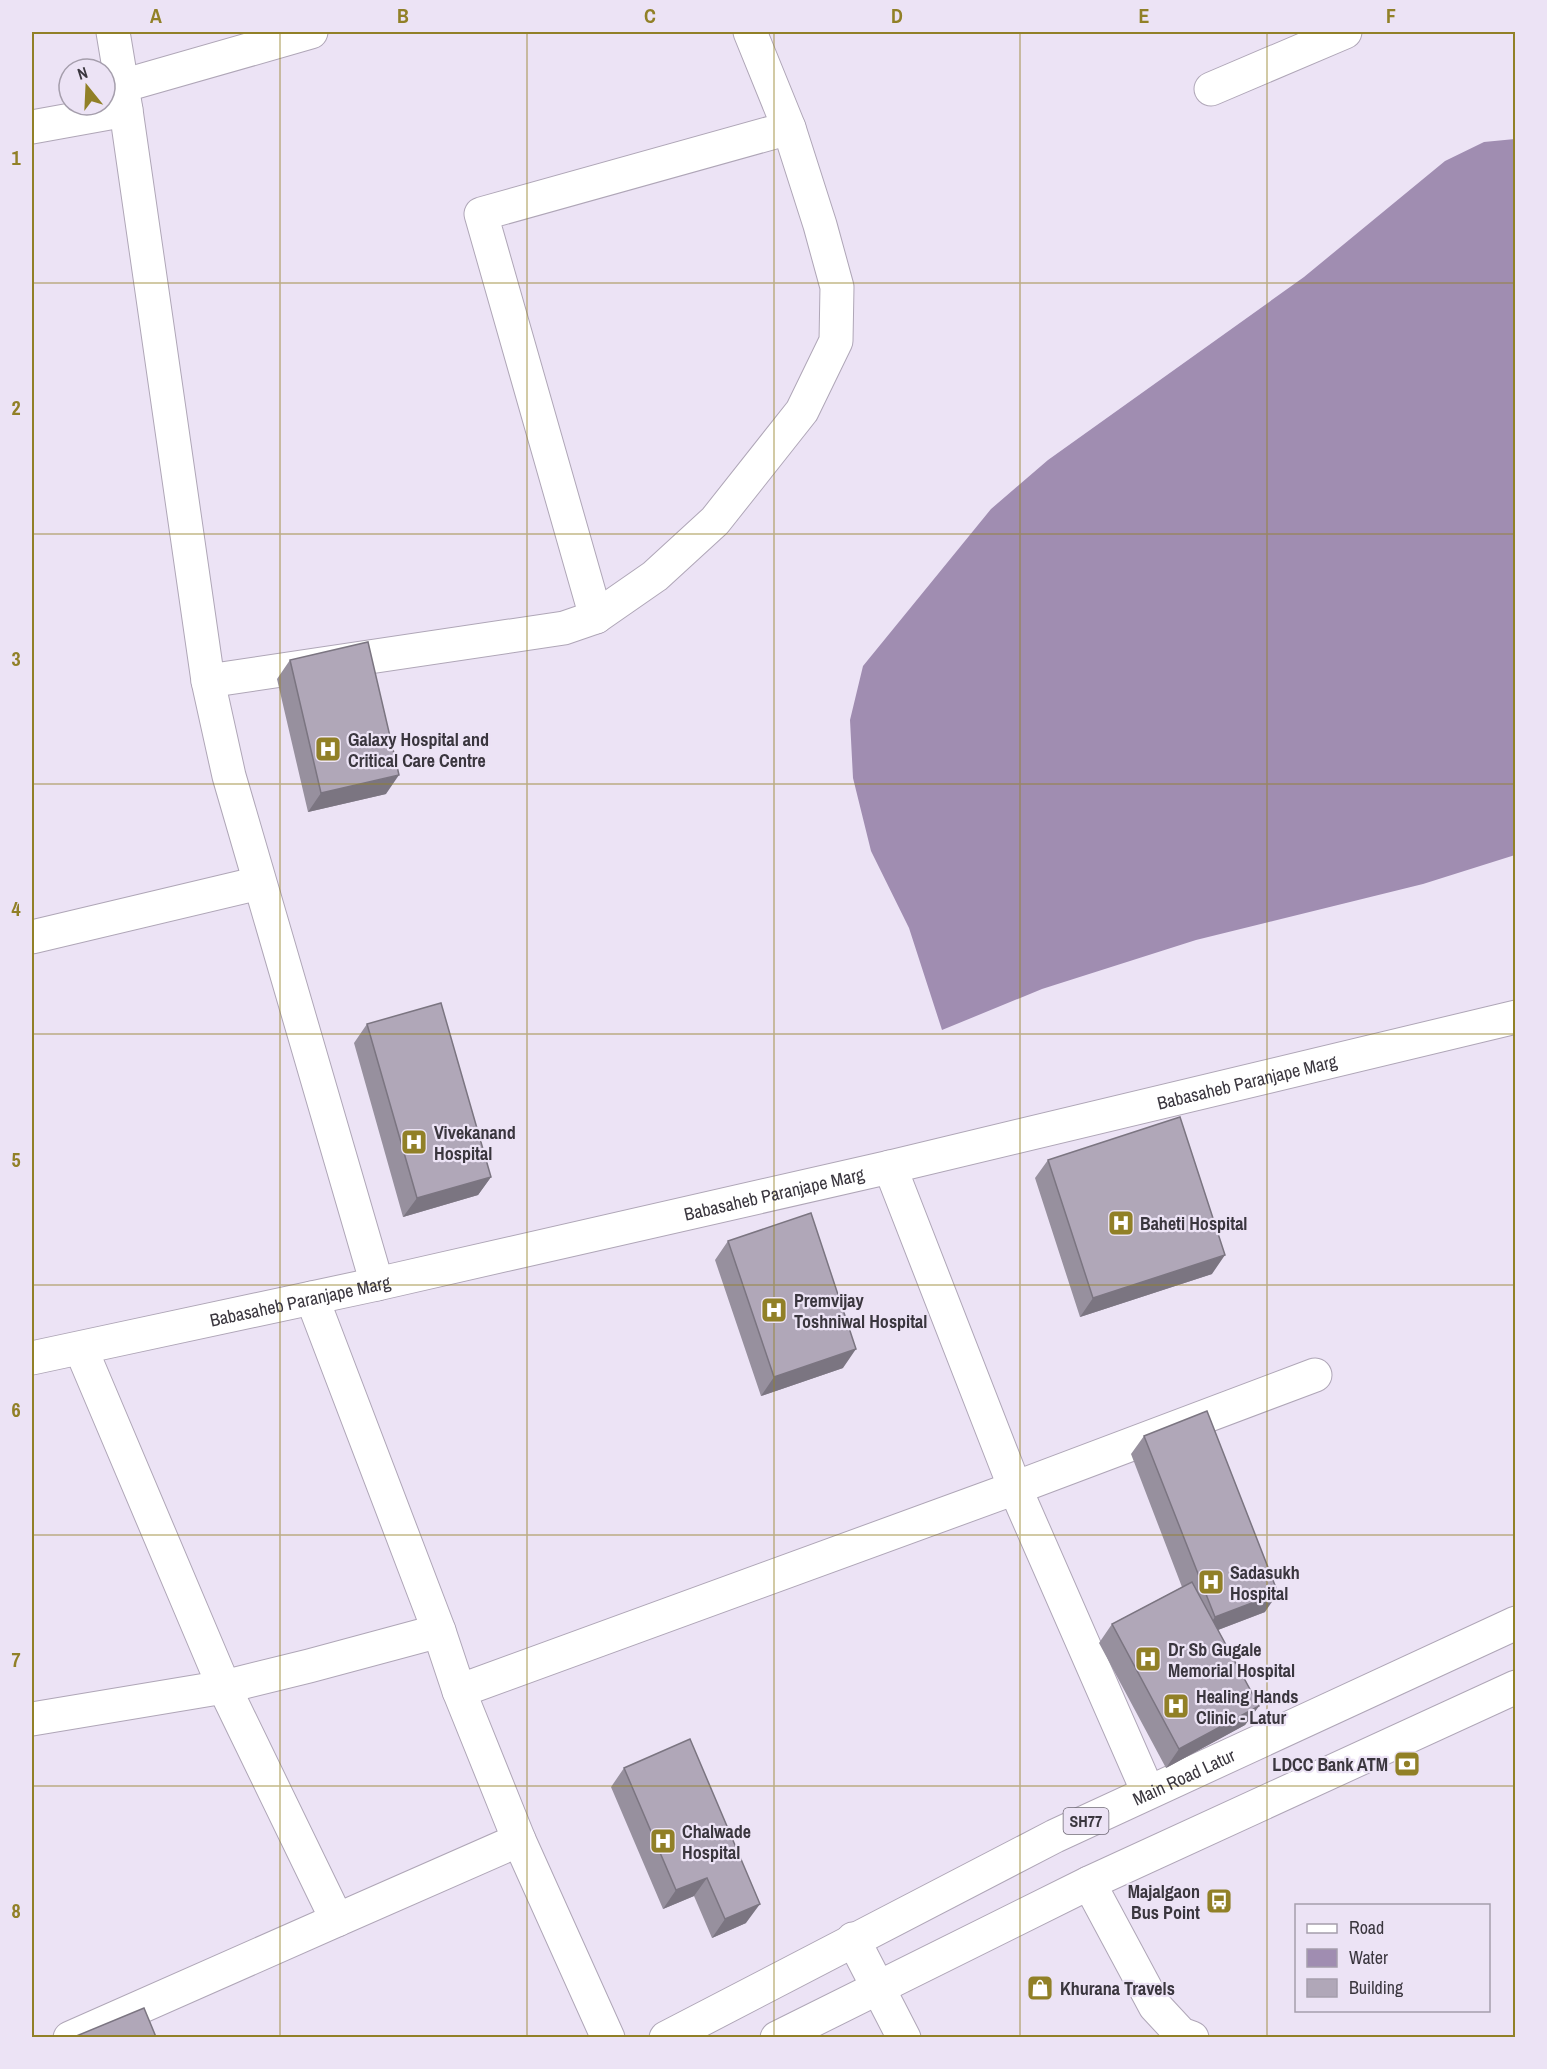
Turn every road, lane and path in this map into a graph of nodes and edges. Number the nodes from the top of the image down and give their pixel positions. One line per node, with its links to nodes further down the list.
1 (113, 32): 6 (street)
2 (311, 32): 6 (street)
3 (750, 32): 8 (street)
4 (1345, 32): 5 (street)
5 (1211, 88)
6 (124, 98): 7 (street); 10 (street)
7 (32, 127)
8 (789, 128): 9 (street); 9 (street)
9 (596, 617): 10 (street)
10 (208, 681): 11 (street)
11 (259, 883): 12 (street); 15 (street)
12 (32, 937)
13 (1515, 1017): 14 (street, Babasaheb Paranjape Marg)
14 (890, 1167): 15 (street, Babasaheb Paranjape Marg); 20 (street)
15 (377, 1284): 16 (street, Babasaheb Paranjape Marg)
16 (312, 1298): 17 (street, Babasaheb Paranjape Marg); 22 (street)
17 (81, 1349): 18 (street, Babasaheb Paranjape Marg); 23 (street)
18 (32, 1358)
19 (1315, 1375): 20 (street)
20 (1015, 1488): 25 (street); 27 (street)
21 (1515, 1623): 27 (street, Main Road Latur / SH77)
22 (439, 1631): 23 (street); 25 (street)
23 (224, 1687): 26 (street); 30 (street)
24 (1515, 1687): 29 (street)
25 (459, 1691): 28 (street)
26 (32, 1719)
27 (1148, 1792): 31 (street, Main Road Latur / SH77)
28 (519, 1840): 30 (street); 34 (street)
29 (1089, 1883): 32 (street); 38 (street)
30 (337, 1920): 33 (street)
31 (853, 1939): 32 (street); 35 (street, Main Road Latur / SH77)
32 (877, 1987): 36 (street); 37 (street)
33 (70, 2037)
34 (608, 2037)
35 (666, 2037)
36 (777, 2037)
37 (904, 2037)
38 (1192, 2037)

